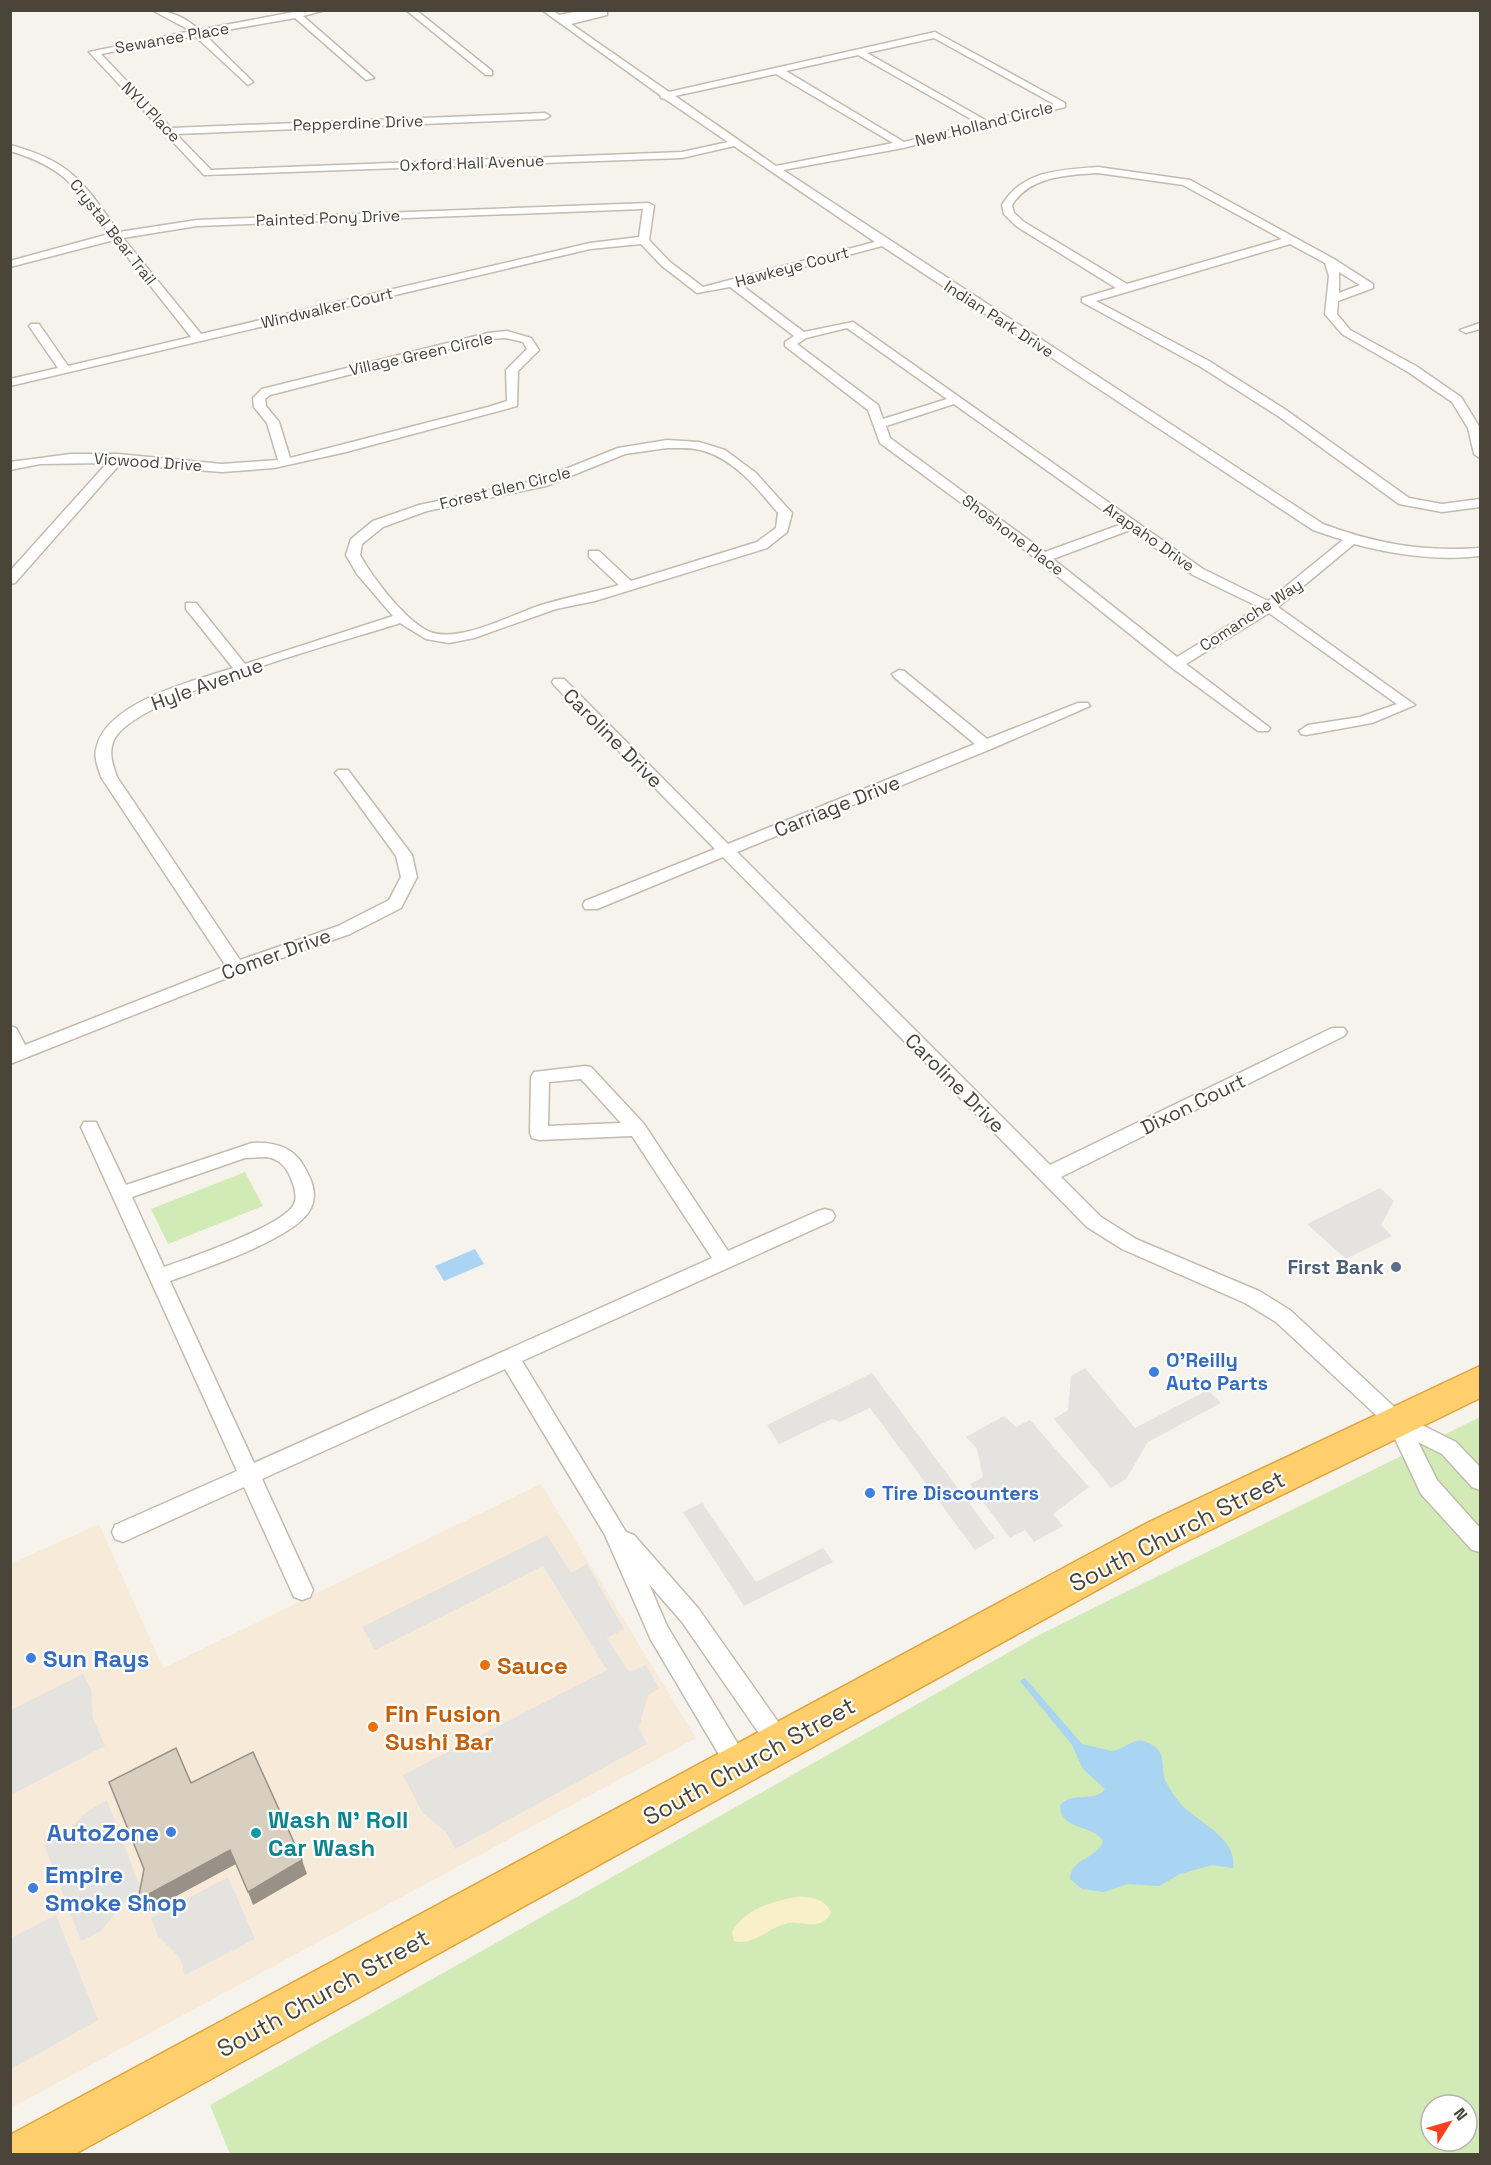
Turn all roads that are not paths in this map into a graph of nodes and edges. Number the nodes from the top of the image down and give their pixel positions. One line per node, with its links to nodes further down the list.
1 (156, 10): 6 (street)
2 (321, 10): 5 (street, Sewanee Place)
3 (410, 10): 10 (street)
4 (546, 10): 13 (street, Indian Park Drive)
5 (297, 15): 6 (street, Sewanee Place); 11 (street)
6 (197, 33): 7 (street, Sewanee Place); 12 (street)
7 (94, 52): 16 (street, NYU Place)
8 (859, 52): 9 (street, New Holland Circle); 15 (street); 15 (street, New Holland Circle)
9 (777, 70): 13 (street, New Holland Circle); 18 (street)
10 (489, 73)
11 (369, 78)
12 (248, 82)
13 (664, 96): 17 (street, Indian Park Drive)
14 (545, 116): 16 (street, Pepperdine Drive)
15 (986, 124): 18 (street, New Holland Circle)
16 (170, 131): 21 (street, NYU Place)
17 (735, 143): 20 (street, Indian Park Drive); 21 (street, Oxford Hall Avenue)
18 (903, 145): 20 (street, New Holland Circle)
19 (10, 148): 22 (street, Crystal Bear Trail)
20 (774, 169): 25 (street, Indian Park Drive)
21 (208, 173)
22 (116, 236): 23 (street, Painted Pony Drive); 27 (street, Painted Pony Drive); 35 (street, Crystal Bear Trail)
23 (644, 240): 28 (street, Hawkeye Court); 35 (street, Windwalker Court)
24 (1291, 240): 26 (street); 29 (street); 29 (street)
25 (884, 243): 28 (street, Hawkeye Court); 46 (street, Indian Park Drive)
26 (1330, 261): 30 (street); 30 (street)
27 (10, 264)
28 (732, 283): 34 (street)
29 (1125, 288): 44 (street)
30 (1332, 299): 40 (street)
31 (35, 326): 36 (street)
32 (1480, 326): 33 (street)
33 (1466, 330)
34 (802, 336): 38 (street, Arapaho Drive); 39 (street, Shoshone Place)
35 (199, 339): 36 (street, Windwalker Court)
36 (65, 370): 37 (street, Windwalker Court)
37 (10, 383)
38 (956, 400): 39 (street); 45 (street, Arapaho Drive)
39 (879, 424): 49 (street, Shoshone Place)
40 (1480, 454)
41 (118, 458): 42 (street, Vicwood Drive); 43 (street, Vicwood Drive); 50 (street)
42 (285, 461): 42 (street, Village Green Circle)
43 (10, 466)
44 (1480, 503)
45 (1132, 525): 49 (street); 53 (street, Arapaho Drive)
46 (1352, 540): 47 (street, Indian Park Drive); 53 (street, Comanche Way)
47 (1480, 552)
48 (594, 554): 51 (street)
49 (1044, 557): 55 (street, Shoshone Place)
50 (10, 580)
51 (629, 586): 54 (street, Forest Glen Circle); 54 (street, Forest Glen Circle)
52 (191, 606): 56 (street)
53 (1269, 607): 55 (street, Comanche Way); 61 (street, Arapaho Drive)
54 (402, 618): 56 (street, Hyle Avenue)
55 (1176, 664): 60 (street, Shoshone Place)
56 (242, 670): 66 (street, Hyle Avenue)
57 (899, 674): 62 (street)
58 (559, 682): 64 (street, Caroline Drive)
59 (1083, 706): 62 (street, Carriage Drive)
60 (1263, 728)
61 (1306, 731)
62 (986, 746): 64 (street, Carriage Drive)
63 (343, 773): 66 (street, Comer Drive)
64 (725, 851): 65 (street, Carriage Drive); 72 (street, Caroline Drive)
65 (591, 905)
66 (236, 968): 69 (street, Comer Drive)
67 (10, 1032): 69 (street)
68 (1338, 1032): 72 (street, Dixon Court)
69 (15, 1056)
70 (90, 1127): 73 (street)
71 (637, 1129): 71 (street); 75 (street)
72 (1047, 1175): 79 (street, Caroline Drive)
73 (120, 1194): 76 (street); 76 (street)
74 (825, 1216): 75 (street)
75 (724, 1261): 77 (street)
76 (158, 1278): 80 (street)
77 (509, 1357): 80 (street); 82 (street)
78 (1480, 1381): 79 (highway, South Church Street)
79 (1397, 1422): 81 (street); 84 (street); 86 (highway, South Church Street)
80 (248, 1475): 83 (street); 85 (street)
81 (1480, 1482)
82 (615, 1530): 86 (street); 87 (street)
83 (123, 1532)
84 (1480, 1543)
85 (302, 1590)
86 (780, 1744): 87 (highway, South Church Street)
87 (739, 1767): 88 (highway, South Church Street)
88 (26, 2154)

